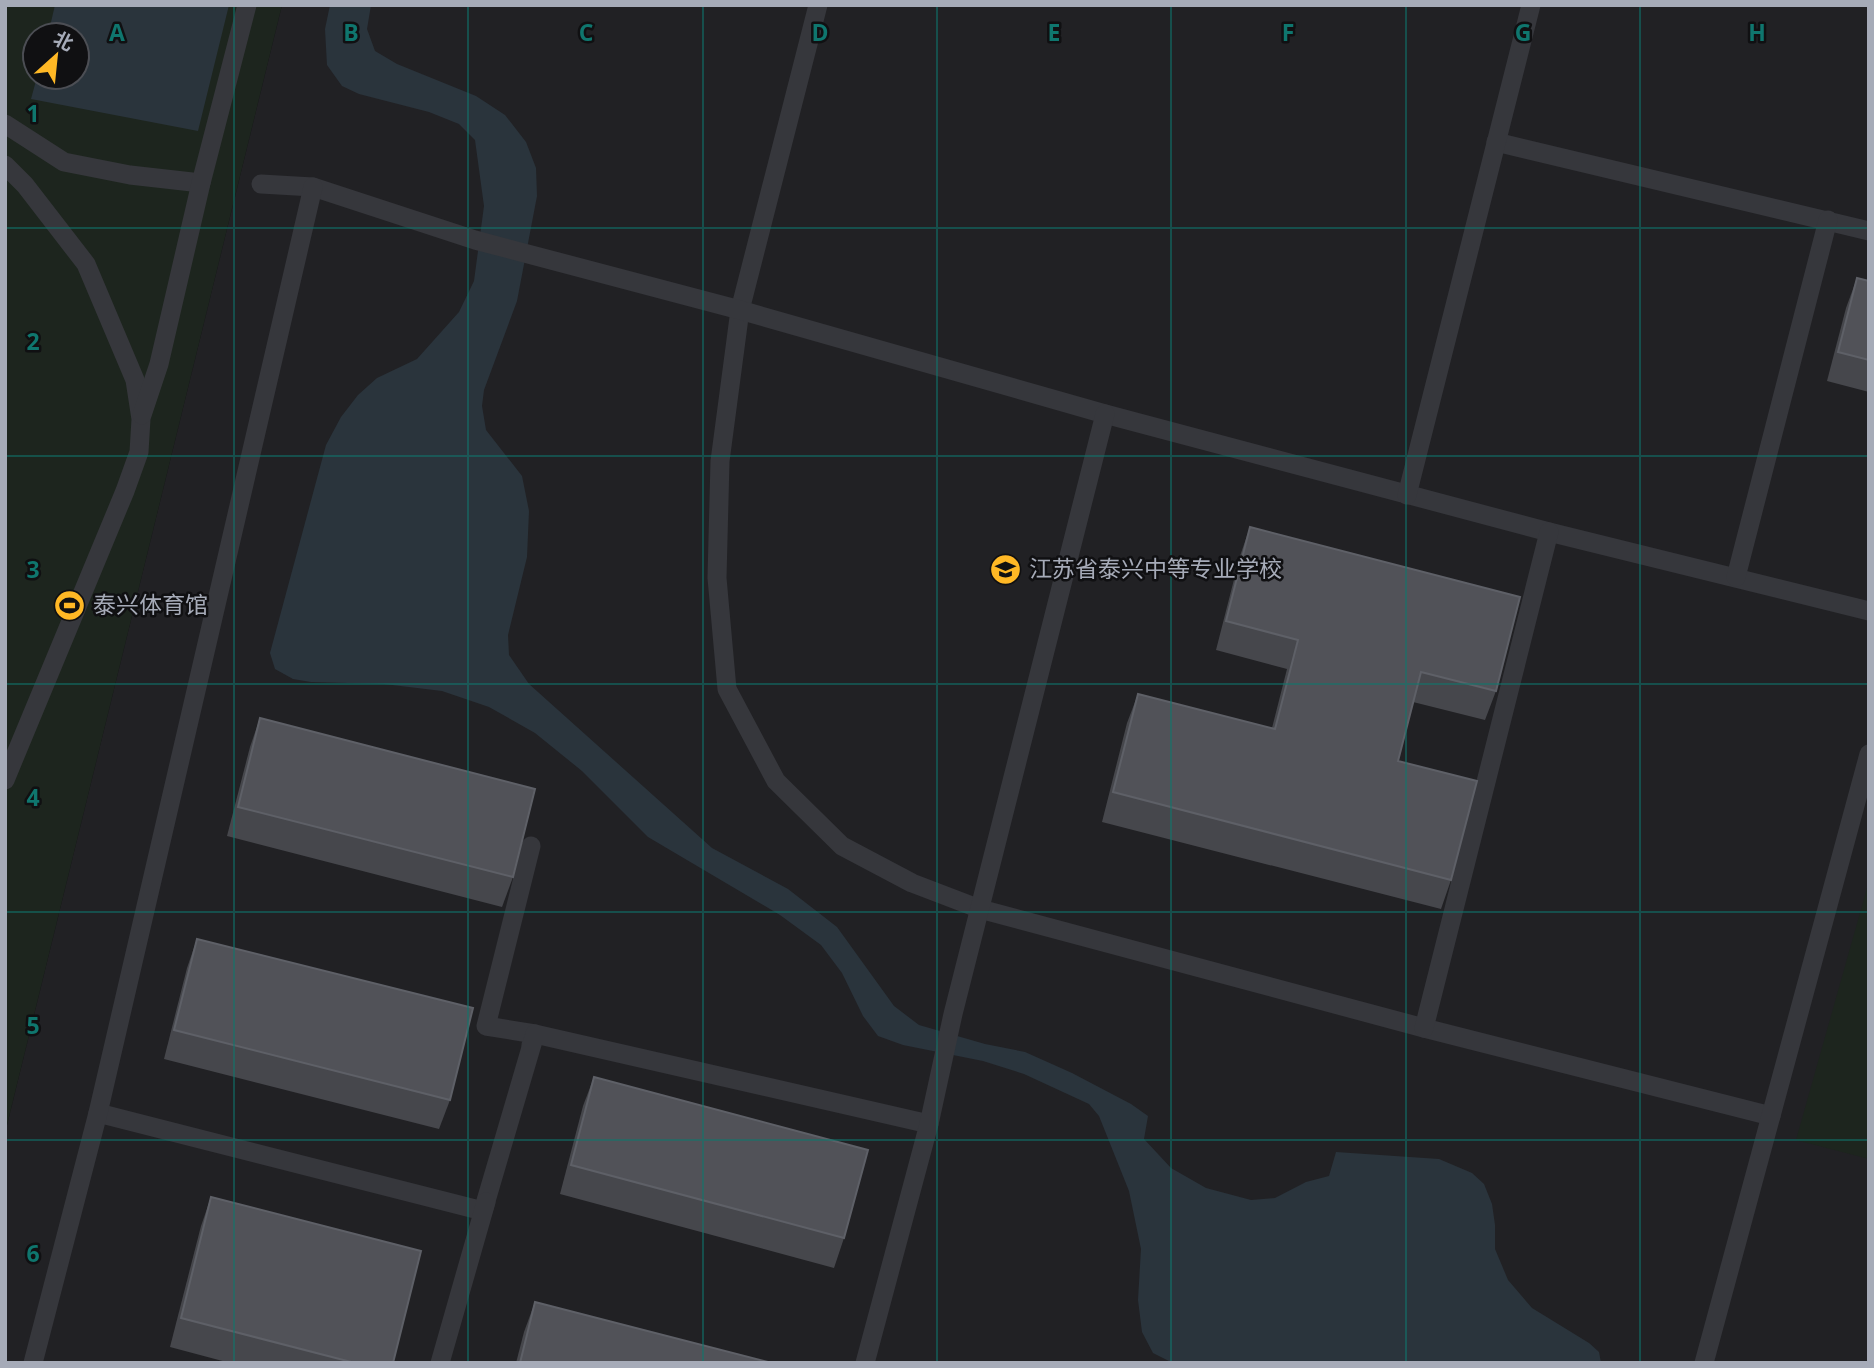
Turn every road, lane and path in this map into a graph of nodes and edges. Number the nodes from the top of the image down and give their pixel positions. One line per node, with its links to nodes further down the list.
1 (247, 5): 7 (lane)
2 (818, 5): 12 (lane)
3 (1531, 5): 5 (lane)
4 (5, 124): 7 (lane)
5 (1496, 142): 10 (lane); 15 (lane)
6 (5, 165): 14 (lane)
7 (201, 183): 14 (lane)
8 (261, 184): 9 (lane)
9 (313, 187): 12 (lane); 25 (lane)
10 (1828, 220): 11 (lane); 17 (lane)
11 (1869, 231)
12 (740, 310): 13 (lane); 22 (lane)
13 (1105, 414): 15 (lane); 22 (lane)
14 (141, 419): 20 (lane)
15 (1407, 495): 16 (lane)
16 (1549, 532): 17 (lane); 23 (lane)
17 (1736, 577): 18 (lane)
18 (1869, 611)
19 (1869, 754): 26 (lane)
20 (5, 780)
21 (531, 846): 24 (lane)
22 (980, 909): 23 (lane); 27 (lane)
23 (1424, 1028): 26 (lane)
24 (534, 1034): 25 (lane); 27 (lane); 29 (lane)
25 (98, 1112): 28 (lane)
26 (1771, 1116): 31 (lane)
27 (929, 1124): 30 (lane)
28 (33, 1363)
29 (440, 1363)
30 (865, 1363)
31 (1704, 1363)

